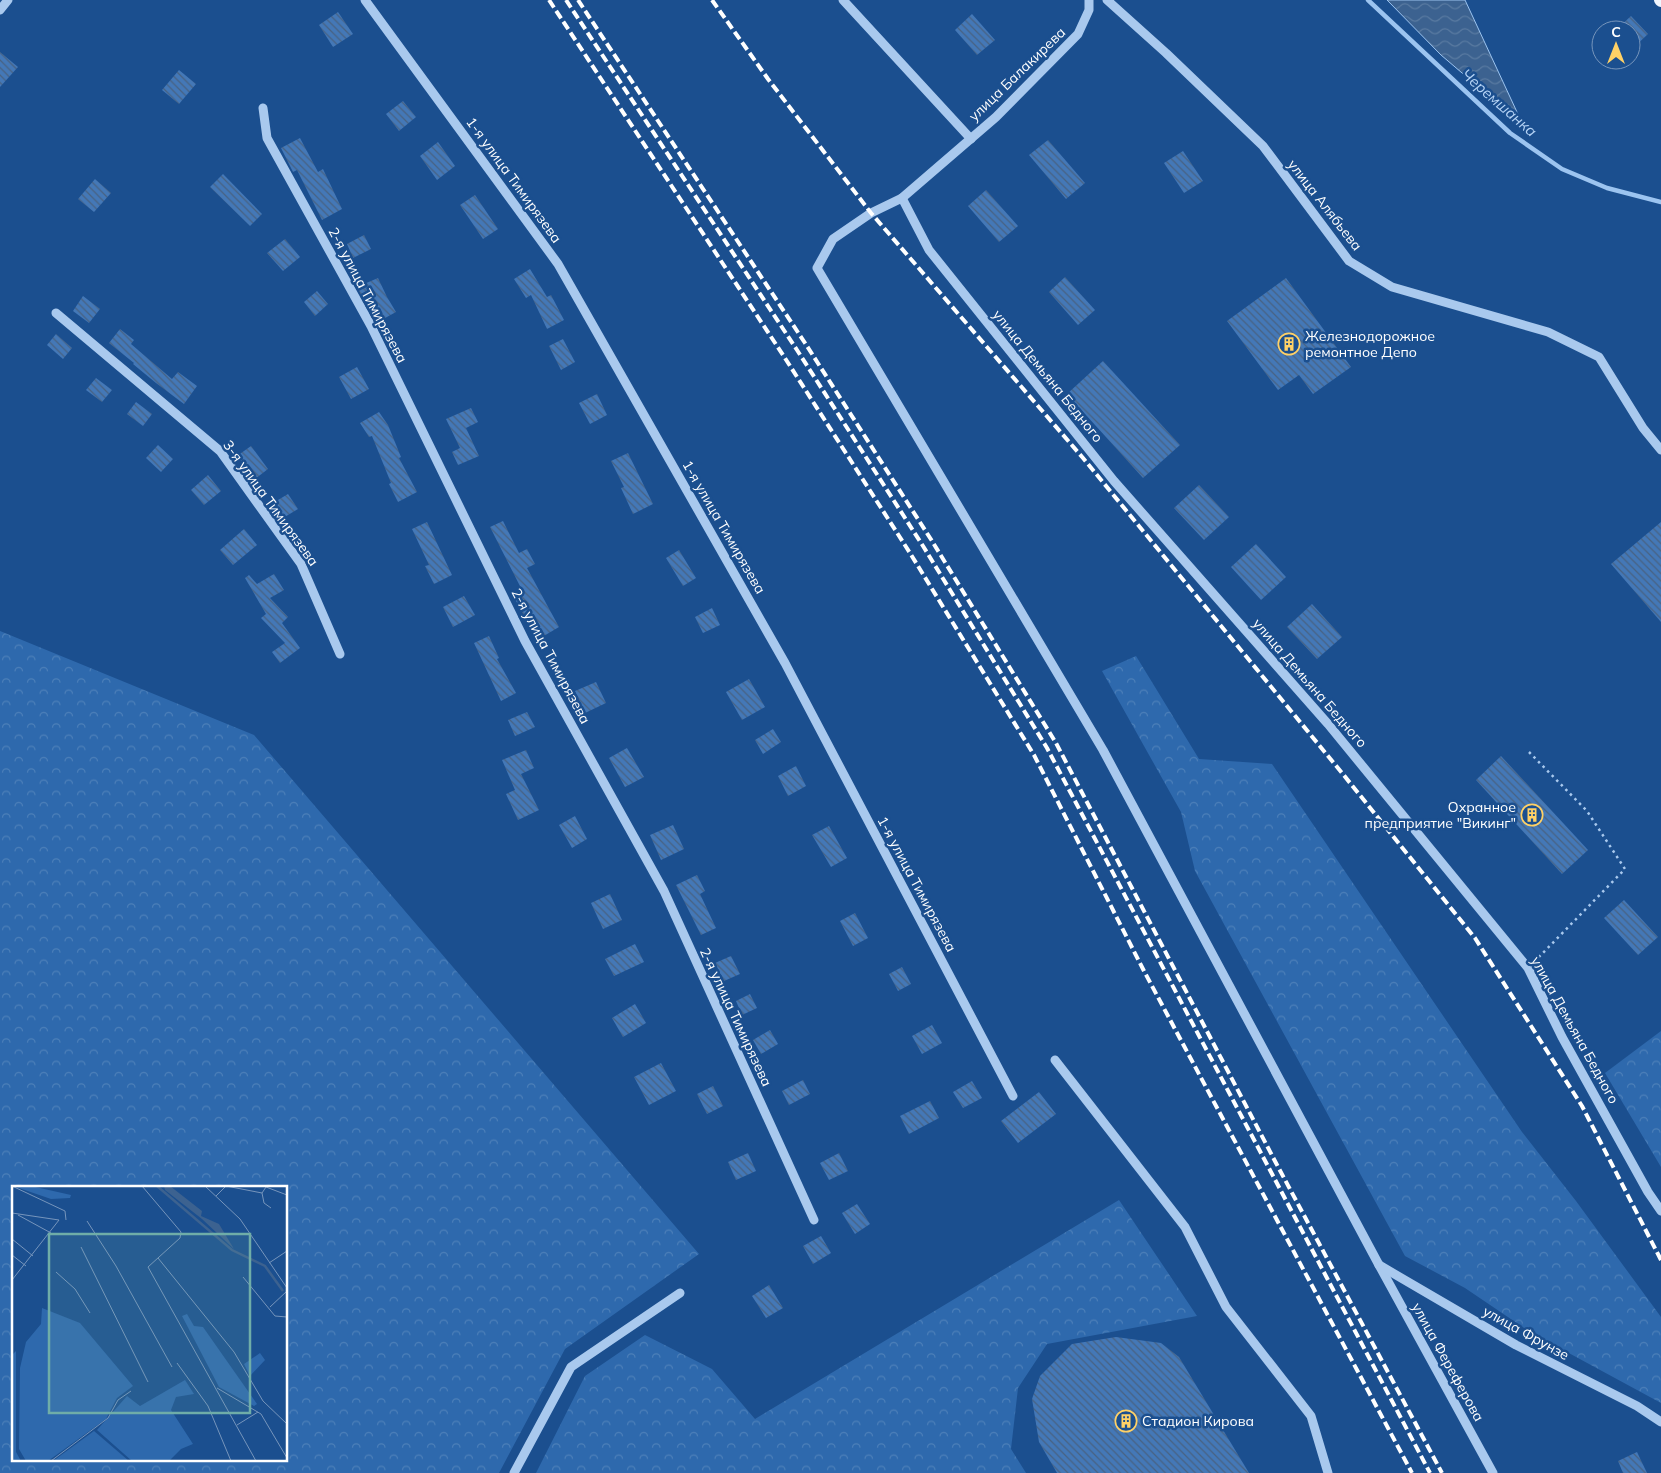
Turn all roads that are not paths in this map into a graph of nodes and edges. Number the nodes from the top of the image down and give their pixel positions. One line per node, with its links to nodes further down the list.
1 (8, 0): 6 (street)
2 (365, 0): 14 (street, 1-я улица Тимирязева)
3 (843, 0): 8 (street)
4 (1089, 0): 8 (street, улица Балакирева)
5 (1107, 0): 11 (street, улица Алябьева)
6 (0, 10)
7 (263, 108): 18 (street, 2-я улица Тимирязева)
8 (971, 139): 9 (street, улица Балакирева)
9 (902, 198): 15 (street, улица Демьяна Бедного); 19 (street, улица Фереферова)
10 (56, 313): 12 (street, 3-я улица Тимирязева)
11 (1661, 450)
12 (340, 654)
13 (1055, 1060): 23 (street)
14 (1013, 1096)
15 (1648, 1192): 16 (street); 17 (street, улица Демьяна Бедного)
16 (1661, 1197)
17 (1661, 1211)
18 (814, 1220)
19 (1379, 1264): 21 (street, улица Фрунзе); 24 (street, улица Фереферова)
20 (680, 1293): 22 (street)
21 (1661, 1422)
22 (514, 1473)
23 (1328, 1473)
24 (1493, 1473)

